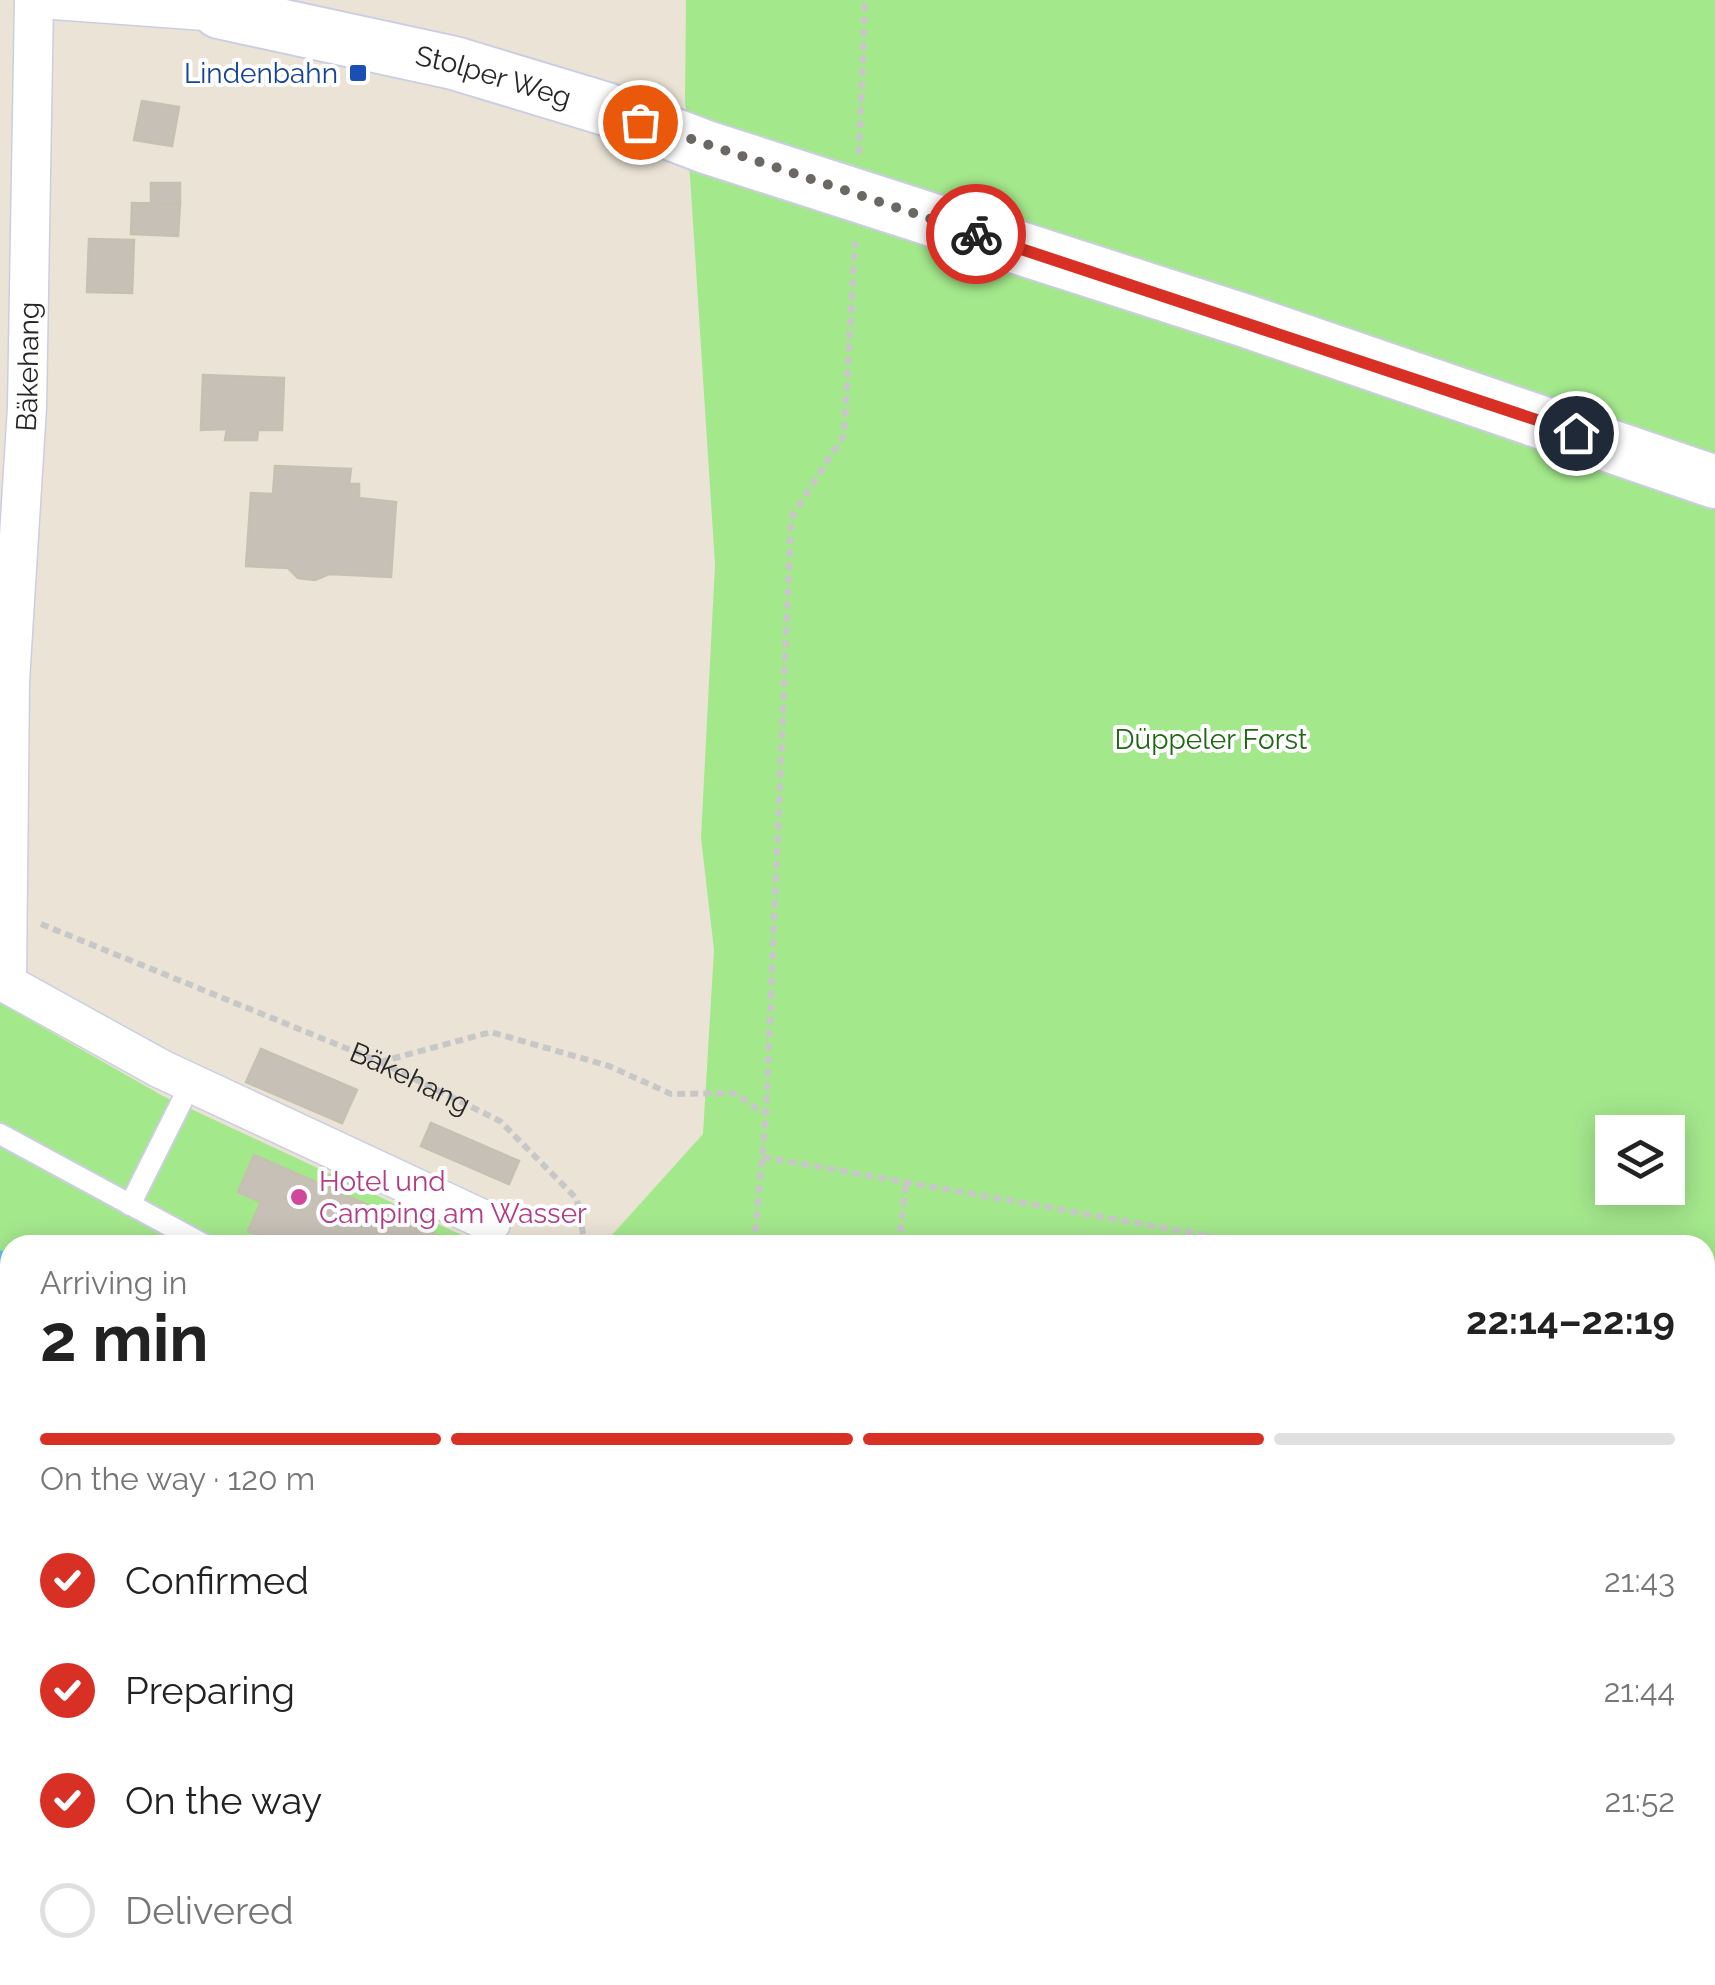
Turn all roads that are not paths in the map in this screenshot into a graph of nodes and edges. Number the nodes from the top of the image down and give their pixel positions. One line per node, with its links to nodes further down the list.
1 (34, 0): 5 (street, Bäkehang)
2 (54, 0): 3 (street, Stolper Weg)
3 (220, 6): 4 (street, Stolper Weg)
4 (1715, 482)
5 (4, 981): 6 (street, Bäkehang)
6 (192, 1084): 8 (lane); 9 (street, Bäkehang)
7 (0, 1134): 8 (lane)
8 (130, 1204): 10 (lane)
9 (491, 1223)
10 (187, 1235)

